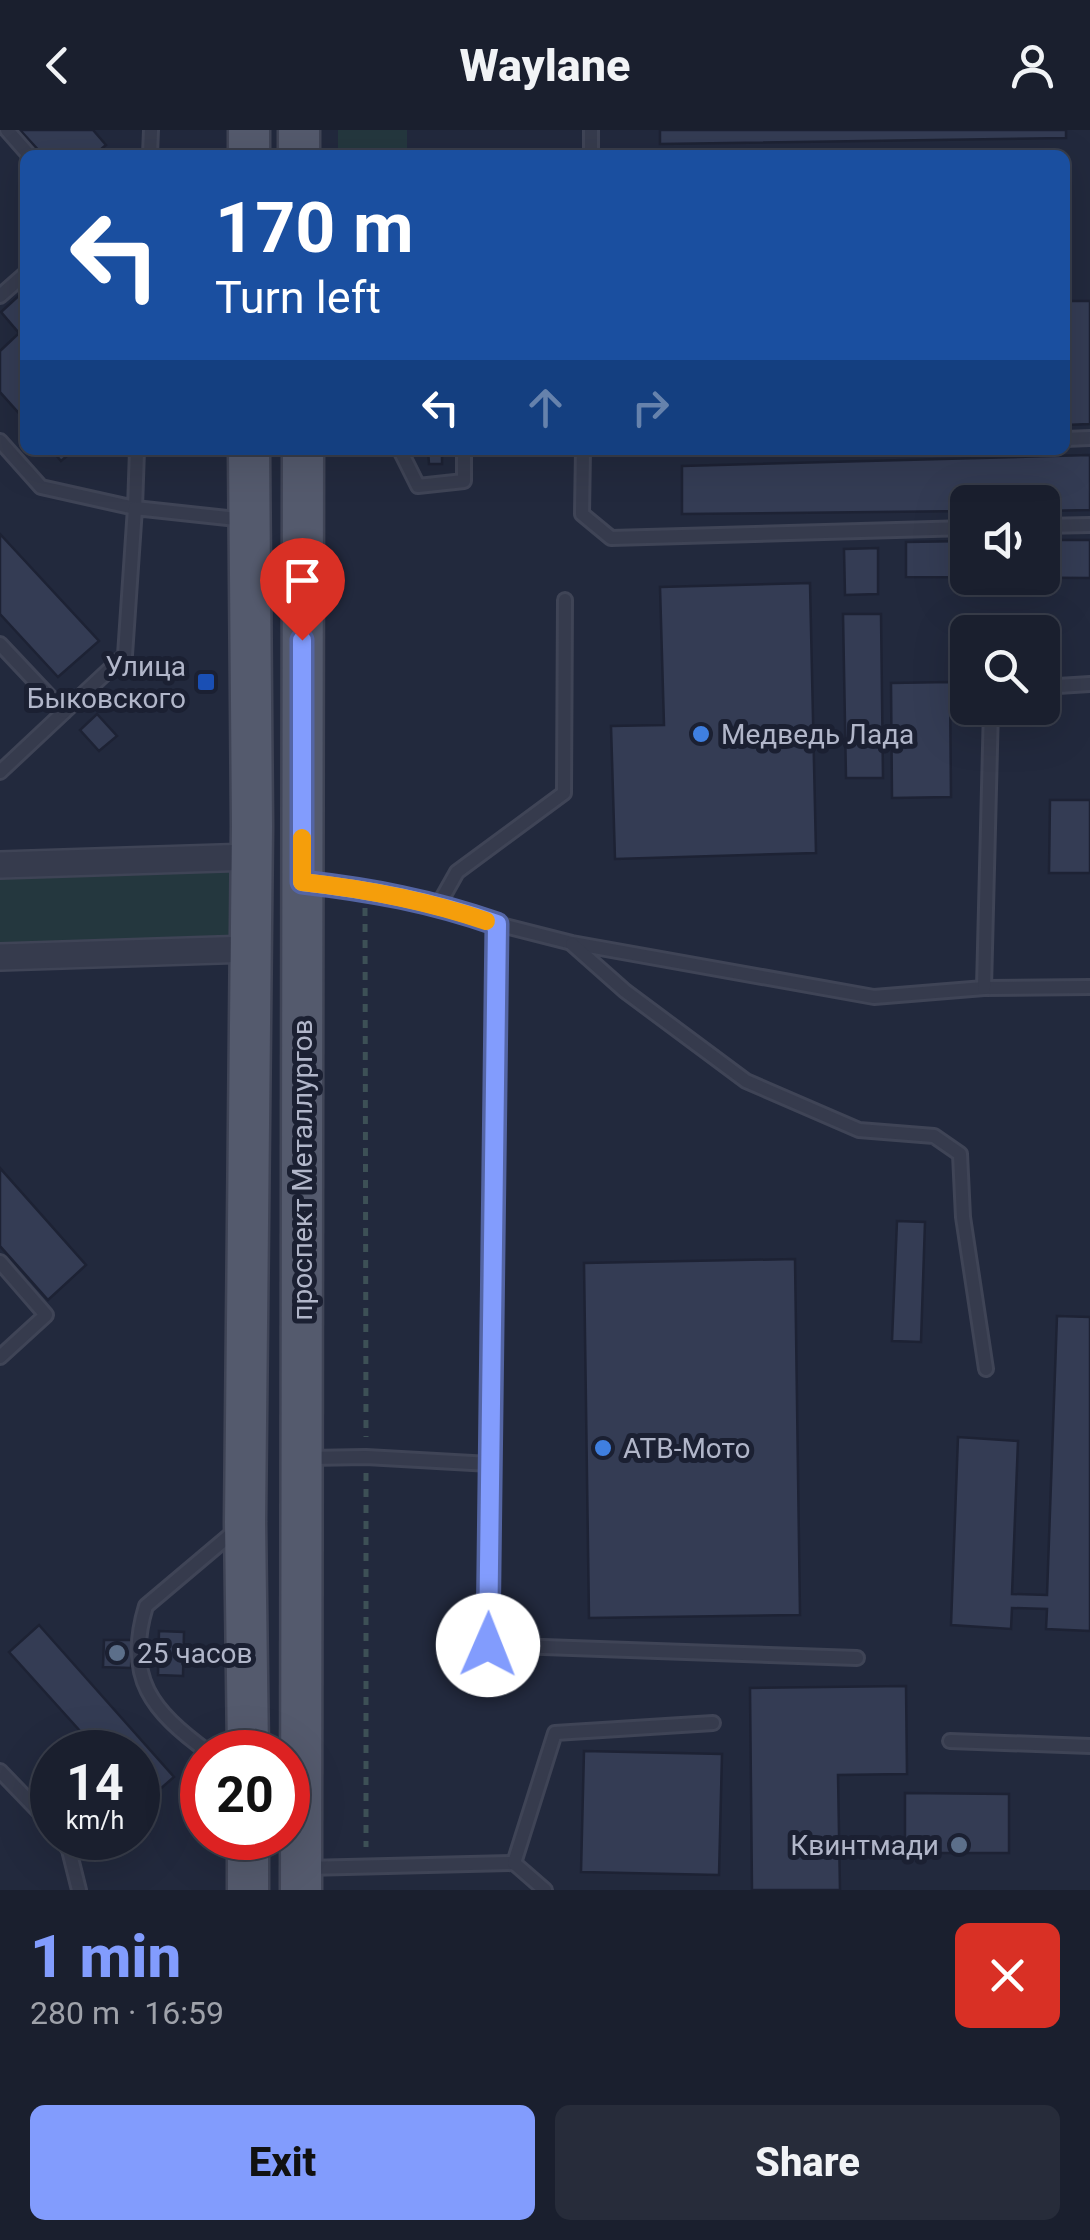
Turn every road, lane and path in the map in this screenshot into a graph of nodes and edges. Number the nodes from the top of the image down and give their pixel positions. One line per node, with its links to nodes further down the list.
1 (6, 130): 2 (lane)
2 (24, 150)
3 (0, 441): 10 (lane)
4 (138, 455): 10 (lane)
5 (249, 455): 11 (main road, проспект Металлургов)
6 (303, 455): 24 (main road, проспект Металлургов)
7 (402, 455): 8 (lane)
8 (464, 455)
9 (583, 455): 14 (lane)
10 (135, 508): 11 (lane); 19 (lane)
11 (249, 520): 22 (main road, проспект Металлургов)
12 (1090, 525): 13 (lane)
13 (1060, 526)
14 (950, 529)
15 (565, 600): 25 (lane)
16 (0, 644): 19 (lane)
17 (1090, 684): 18 (lane)
18 (1060, 686)
19 (64, 712): 21 (lane)
20 (990, 725): 32 (lane)
21 (0, 772)
22 (252, 858): 23 (street); 24 (main road); 30 (main road, проспект Металлургов)
23 (0, 865)
24 (302, 871): 25 (lane); 29 (main road, проспект Металлургов)
25 (439, 904): 27 (lane)
26 (364, 906): 37 (path)
27 (497, 924): 28 (lane); 39 (lane)
28 (572, 943): 32 (lane); 36 (lane)
29 (302, 949): 30 (main road); 38 (main road, проспект Металлургов)
30 (250, 950): 31 (street); 40 (main road, проспект Металлургов)
31 (0, 958)
32 (984, 988): 33 (lane)
33 (1090, 988)
34 (0, 1262): 35 (lane)
35 (0, 1357)
36 (986, 1368)
37 (366, 1457): 38 (lane); 39 (lane); 52 (path)
38 (301, 1458): 53 (main road, проспект Металлургов)
39 (490, 1464): 41 (lane)
40 (245, 1522): 43 (main road, проспект Металлургов); 44 (lane)
41 (857, 1658)
42 (713, 1723): 51 (lane)
43 (248, 1730)
44 (180, 1731)
45 (950, 1742): 46 (lane)
46 (1090, 1746)
47 (0, 1771): 48 (lane)
48 (30, 1802)
49 (72, 1860): 54 (lane)
50 (248, 1860): 55 (main road)
51 (514, 1863): 52 (lane); 56 (lane)
52 (366, 1868): 53 (lane)
53 (301, 1879)
54 (79, 1890)
55 (248, 1890)
56 (545, 1890)

